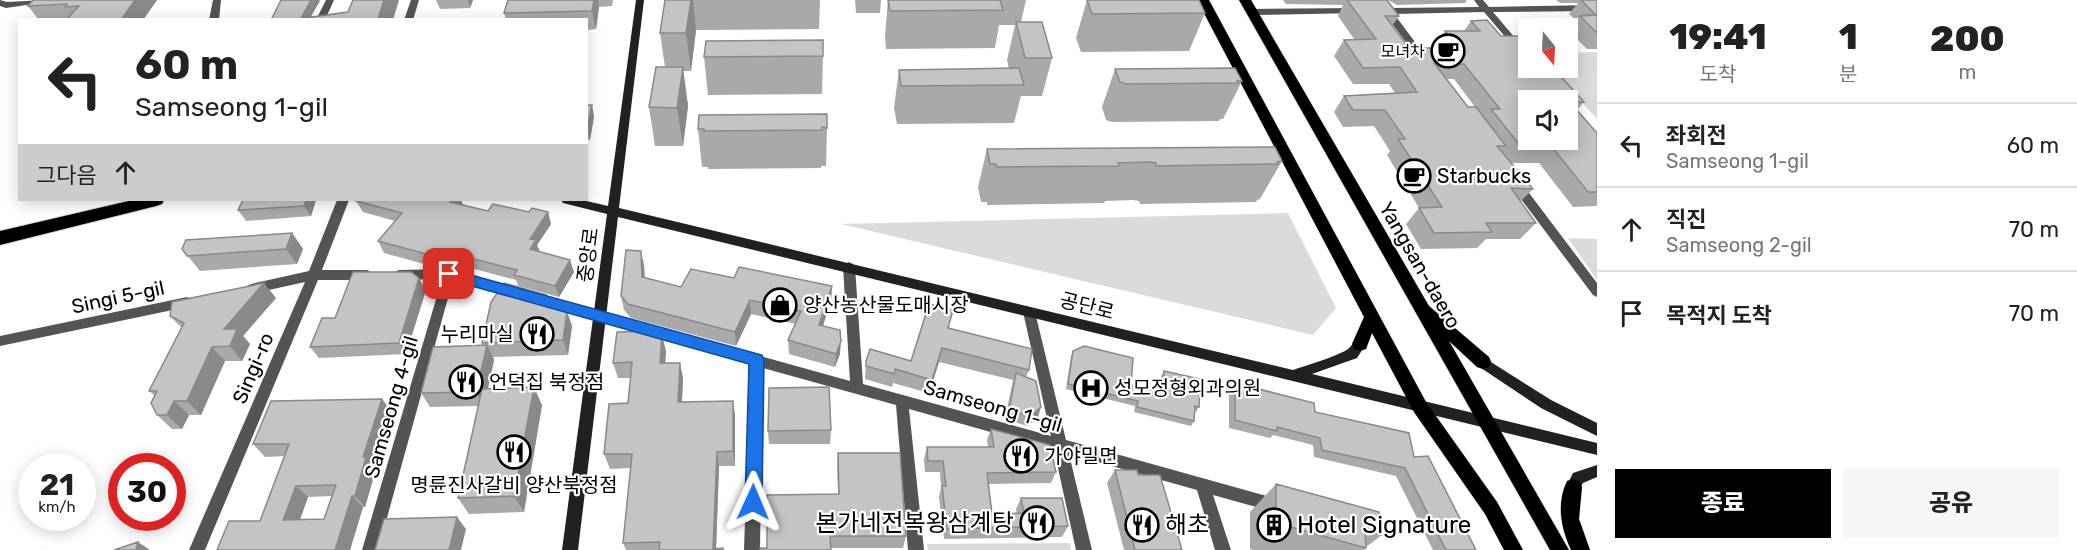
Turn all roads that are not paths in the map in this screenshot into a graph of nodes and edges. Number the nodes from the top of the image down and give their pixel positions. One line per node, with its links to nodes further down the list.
1 (40, 0): 8 (street)
2 (217, 0): 14 (street)
3 (330, 0): 15 (street)
4 (415, 0): 16 (street)
5 (640, 0): 24 (street, 중앙로)
6 (1203, 0): 36 (main road)
7 (1478, 0): 12 (street)
8 (0, 2)
9 (1249, 6): 13 (street); 33 (main road, Yangsan-daero)
10 (1380, 7): 12 (street); 18 (street)
11 (1597, 8): 12 (street)
12 (1486, 9): 17 (street)
13 (1364, 11)
14 (214, 18)
15 (321, 18)
16 (409, 18)
17 (1518, 46)
18 (1429, 67)
19 (1506, 170): 31 (street)
20 (110, 201): 25 (highway)
21 (152, 201): 26 (highway)
22 (343, 201): 29 (street, Singi-ro)
23 (572, 201): 24 (street, 공단로)
24 (613, 210): 27 (street, 공단로); 35 (street, 중앙로)
25 (0, 227)
26 (0, 238)
27 (849, 267): 34 (street, 공단로); 42 (street)
28 (449, 274): 29 (street, Samseong 1-gil); 35 (street, Samseong 1-gil); 54 (street, Samseong 4-gil)
29 (314, 275): 30 (street); 53 (street, Singi-ro)
30 (244, 290)
31 (1597, 292)
32 (197, 300): 37 (street, Singi 5-gil)
33 (1420, 306): 40 (main road); 45 (main road, Yangsan-daero)
34 (1029, 312): 41 (street, 공단로); 47 (street)
35 (600, 316): 39 (street, Samseong 1-gil); 55 (street, 중앙로)
36 (1371, 318): 38 (main road); 44 (main road)
37 (0, 341)
38 (1360, 344): 41 (street)
39 (757, 360): 42 (street, Samseong 1-gil); 56 (street)
40 (1483, 362): 46 (street)
41 (1291, 376): 44 (street, 공단로)
42 (857, 388): 43 (street, Samseong 1-gil)
43 (902, 401): 47 (street, Samseong 1-gil); 57 (street)
44 (1420, 407): 45 (street, 공단로); 60 (main road)
45 (1485, 423): 48 (street, 공단로); 61 (main road, Yangsan-daero)
46 (1597, 430)
47 (1061, 446): 50 (street, Samseong 1-gil); 58 (street)
48 (1597, 449)
49 (1597, 471): 51 (street)
50 (1203, 485): 52 (street, Samseong 1-gil); 59 (street)
51 (1573, 487): 62 (main road)
52 (1284, 508)
53 (197, 550)
54 (370, 550)
55 (570, 550)
56 (752, 550)
57 (916, 550)
58 (1084, 550)
59 (1223, 550)
60 (1514, 550)
61 (1560, 550)
62 (1581, 550)

